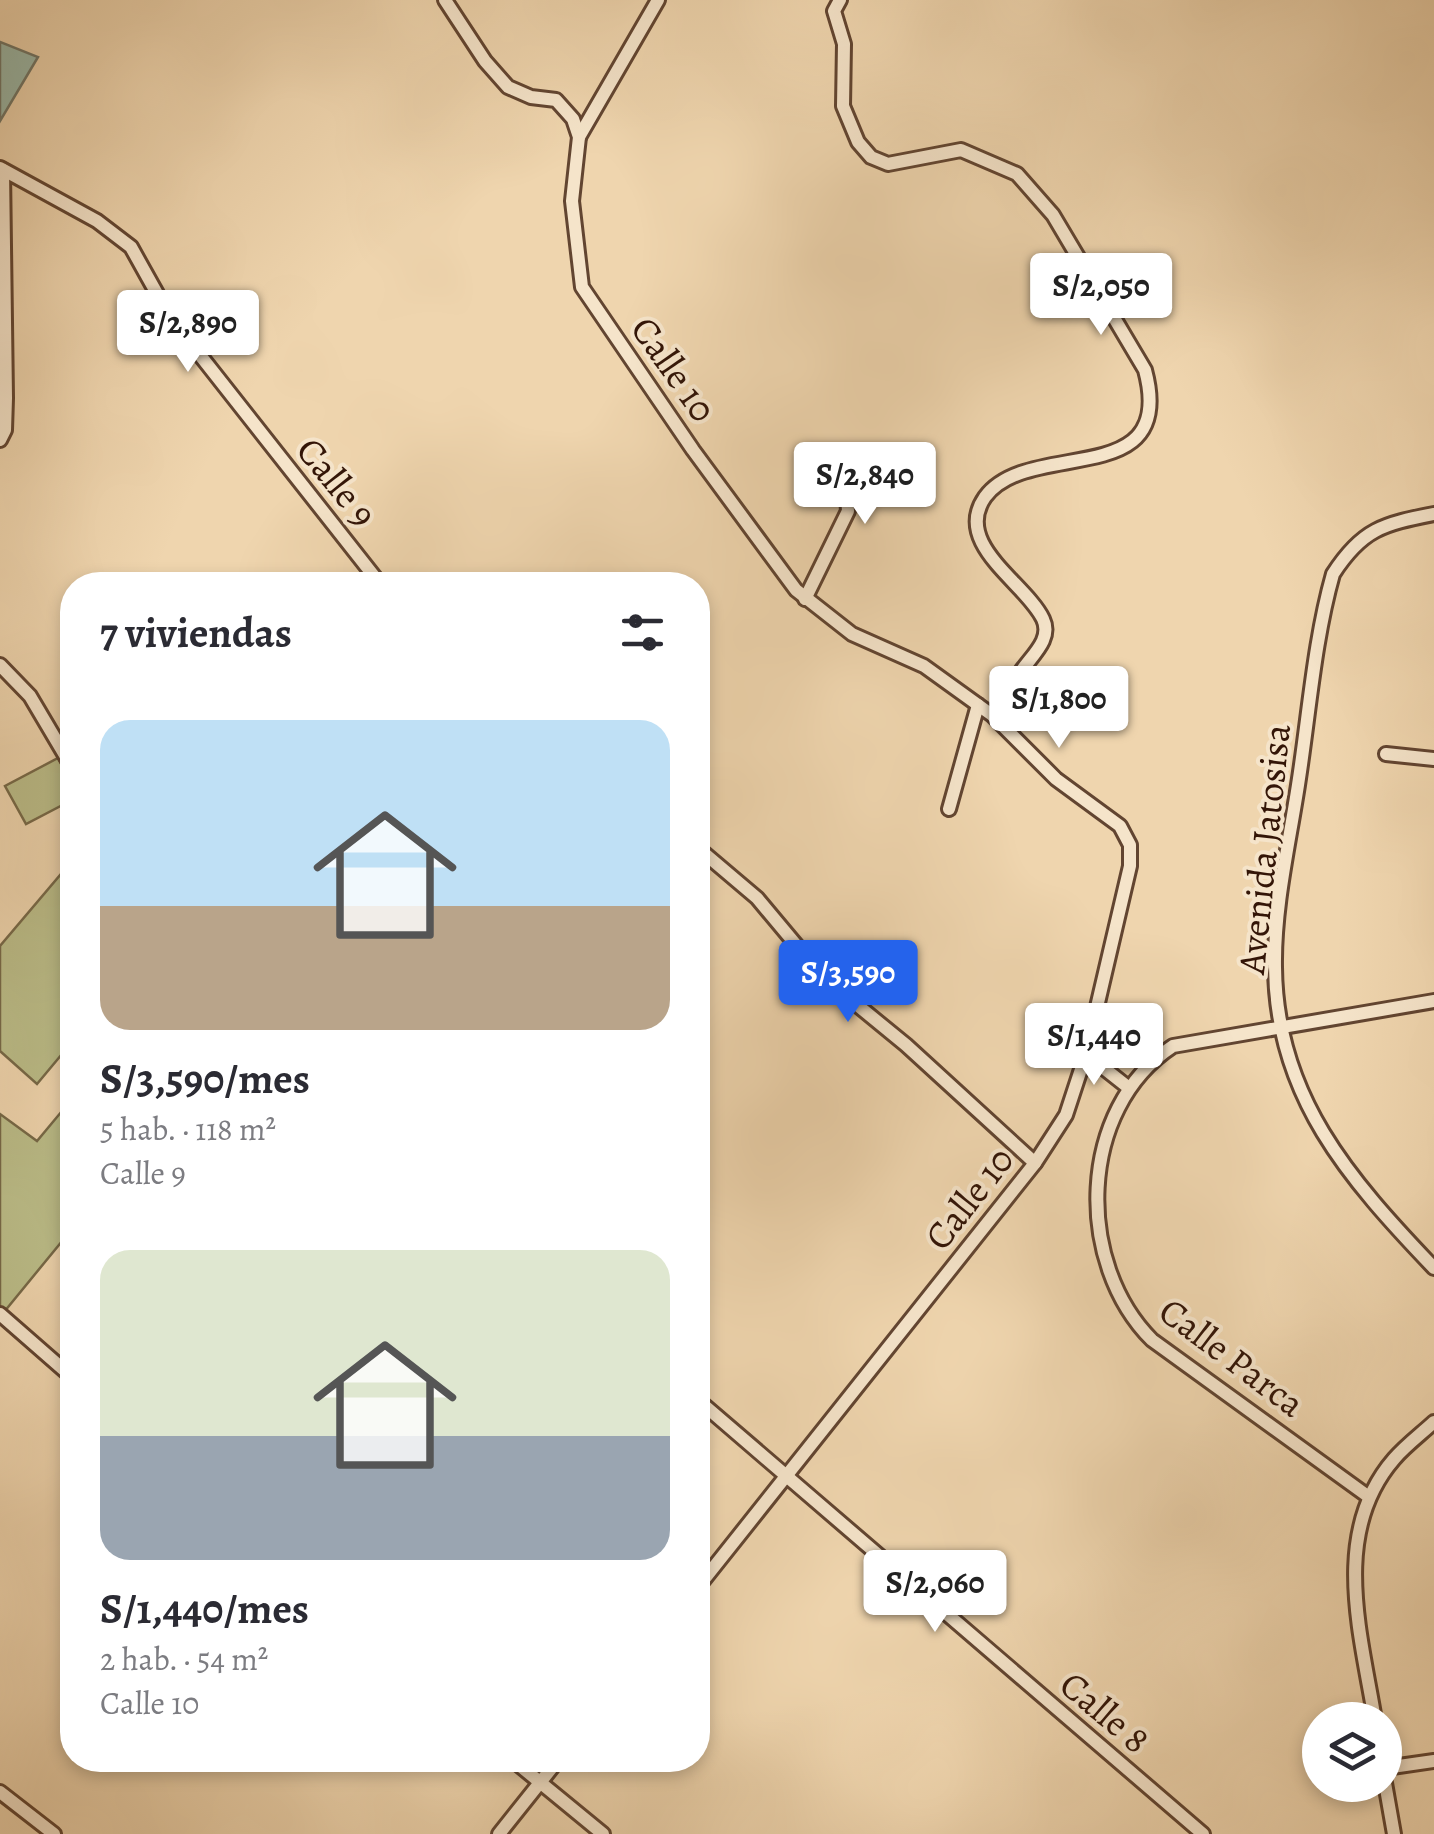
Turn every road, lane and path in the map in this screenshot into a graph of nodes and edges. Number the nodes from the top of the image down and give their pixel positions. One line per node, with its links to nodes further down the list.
1 (444, 0): 4 (street)
2 (658, 0): 4 (street)
3 (840, 0): 13 (street)
4 (579, 137): 10 (street, Calle 10)
5 (2, 168): 6 (street); 9 (street, Calle 9)
6 (0, 440)
7 (824, 473): 10 (street)
8 (1434, 514): 20 (street, Avenida Jatosisa)
9 (370, 572)
10 (805, 599): 12 (street, Calle 10)
11 (0, 665): 14 (street)
12 (978, 705): 13 (street, Calle 10); 17 (street)
13 (1008, 730): 21 (street, Calle 10)
14 (60, 747)
15 (1386, 754): 16 (street)
16 (1434, 760)
17 (949, 809)
18 (710, 858): 23 (street)
19 (1434, 1001): 20 (street, Calle Parca)
20 (1280, 1026): 22 (street, Calle Parca); 24 (street, Avenida Jatosisa)
21 (1086, 1054): 22 (street); 23 (street, Calle 10)
22 (1130, 1088): 30 (street, Calle Parca)
23 (1036, 1162): 29 (street, Calle 10)
24 (1431, 1258)
25 (0, 1314): 26 (street)
26 (60, 1366)
27 (710, 1410): 29 (street, Calle 8)
28 (1434, 1422): 30 (street)
29 (786, 1477): 31 (street, Calle 10); 43 (street, Calle 8)
30 (1369, 1497): 32 (street)
31 (710, 1572)
32 (1372, 1702)
33 (1434, 1761): 34 (street)
34 (1402, 1766)
35 (527, 1772): 37 (street)
36 (549, 1772): 37 (street)
37 (540, 1783): 41 (street); 42 (street)
38 (0, 1792): 40 (street)
39 (1388, 1802): 44 (street)
40 (54, 1834)
41 (499, 1834)
42 (603, 1834)
43 (1203, 1834)
44 (1394, 1834)

